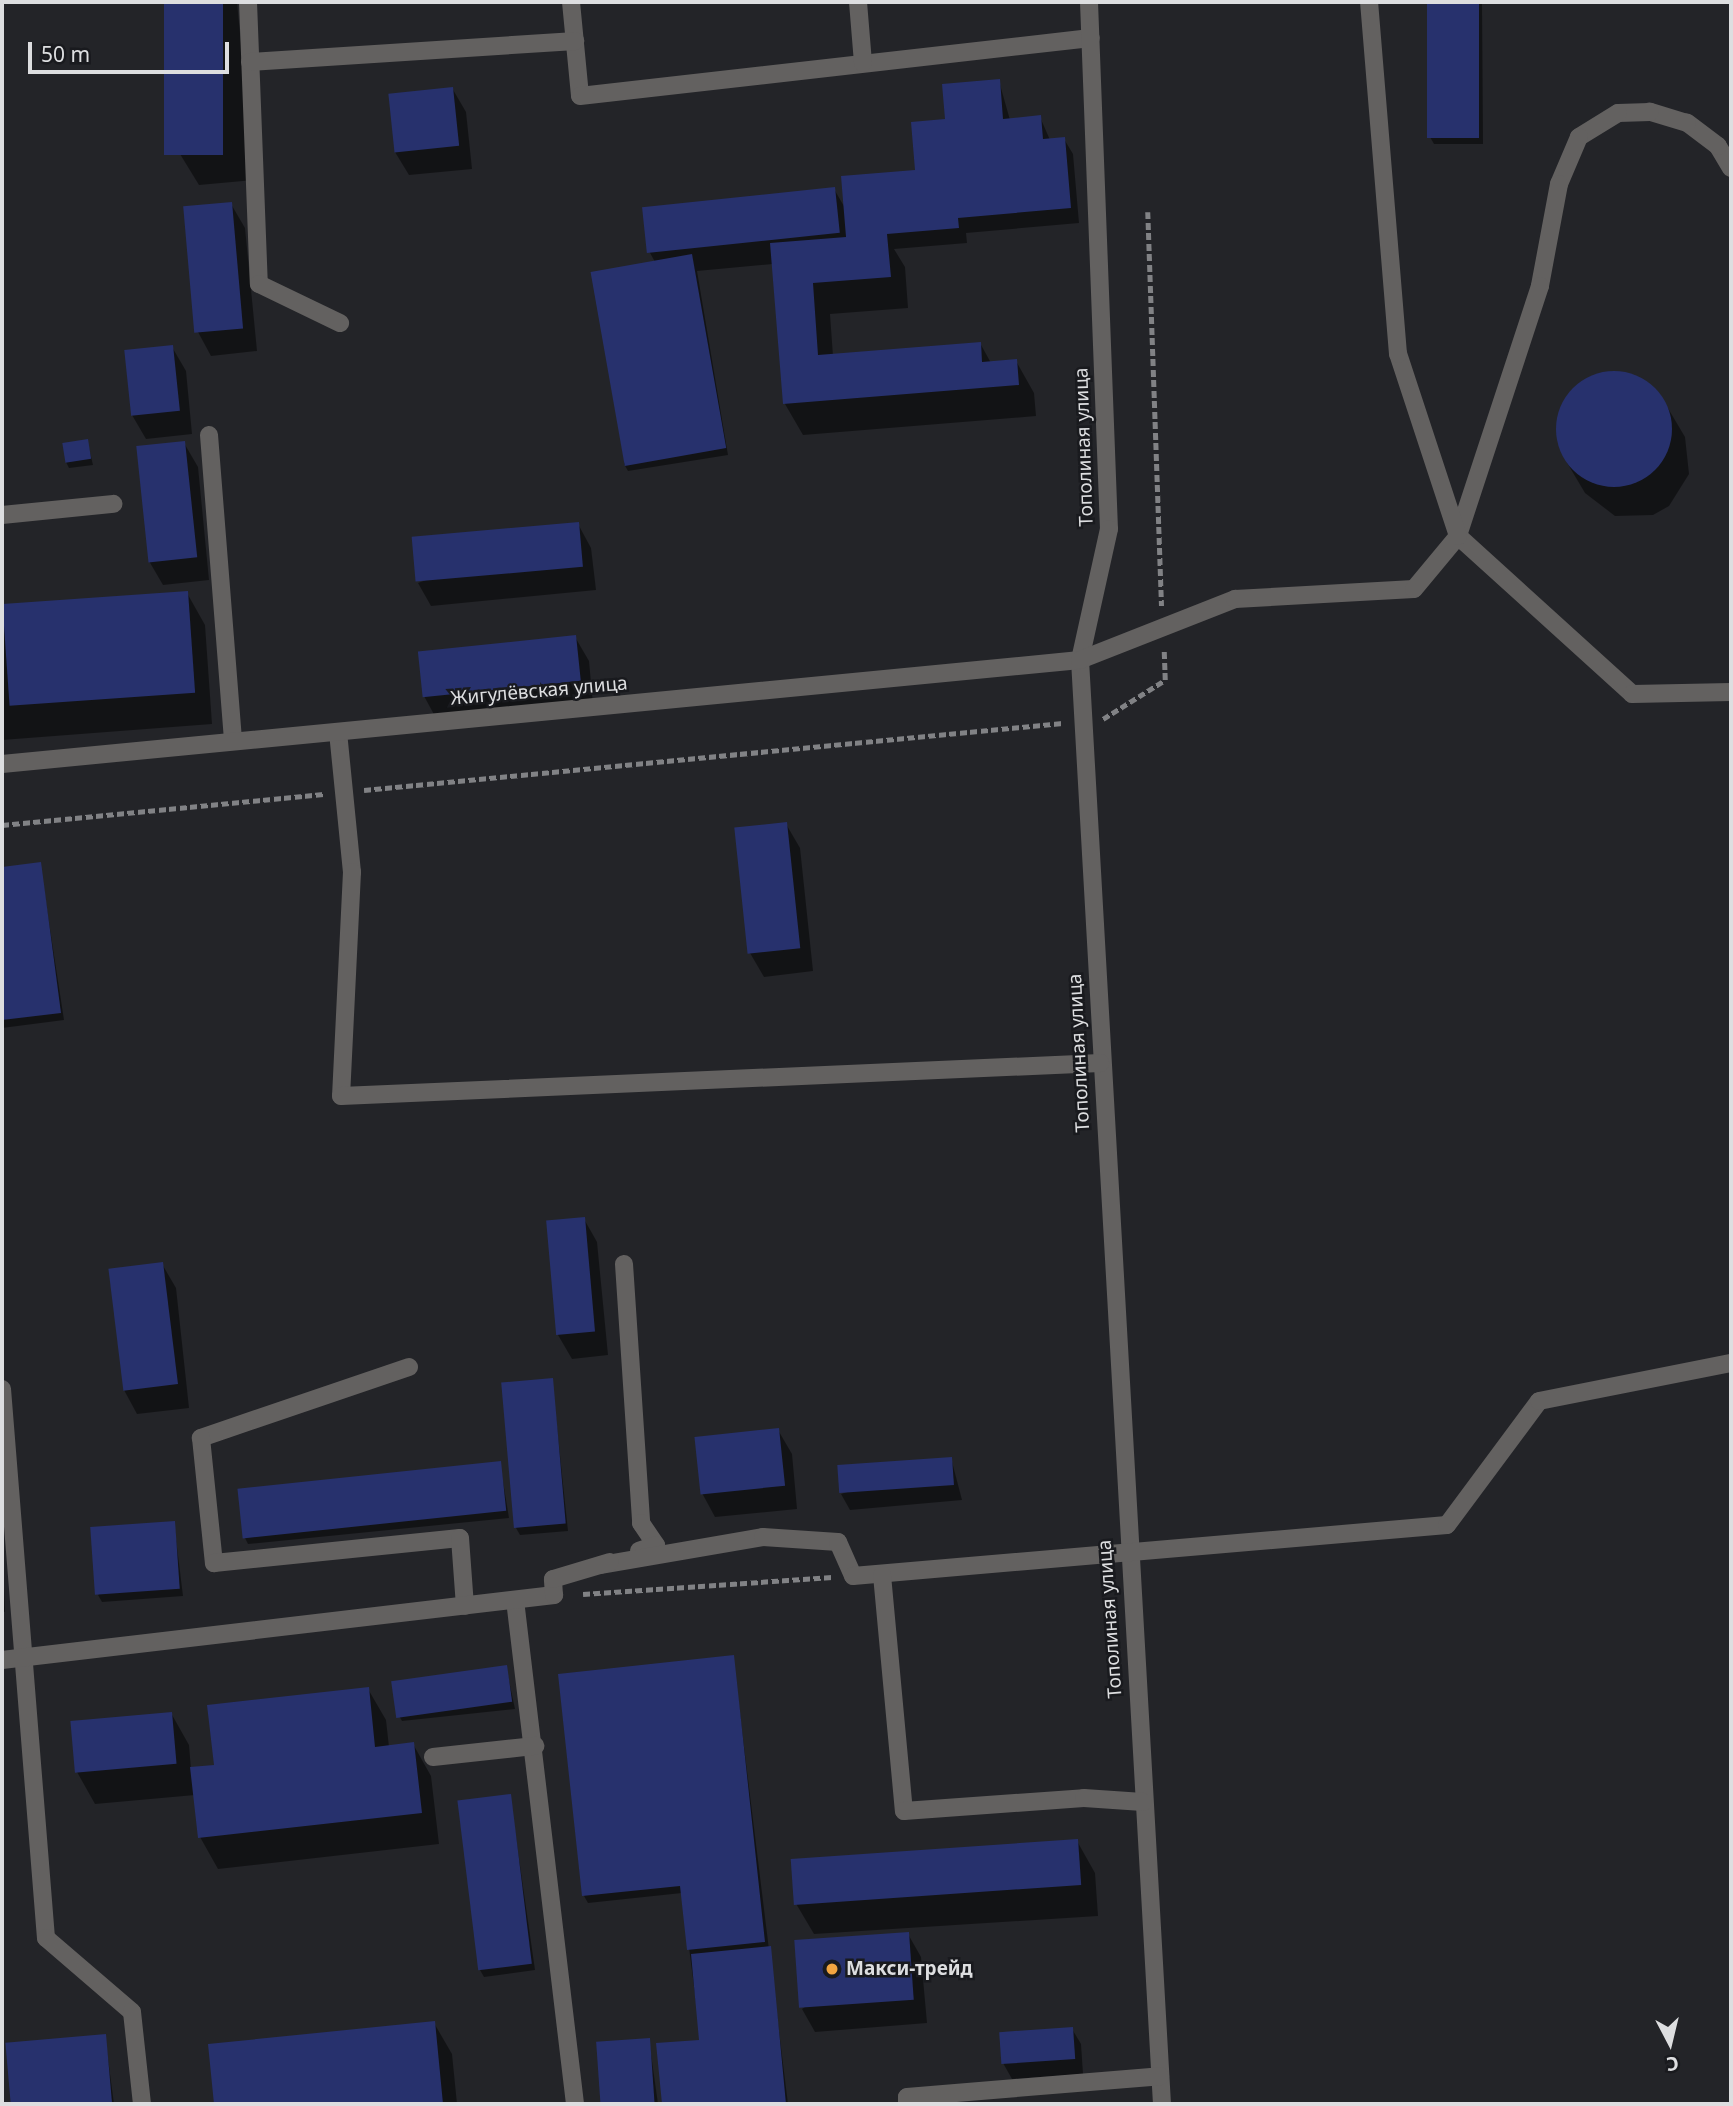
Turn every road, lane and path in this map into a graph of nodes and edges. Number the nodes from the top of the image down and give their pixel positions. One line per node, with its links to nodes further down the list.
1 (248, 2): 8 (street)
2 (571, 2): 7 (street)
3 (858, 2): 9 (street)
4 (1089, 2): 6 (street, Тополиная улица)
5 (1369, 2): 15 (street)
6 (1091, 38): 9 (street); 16 (street, Тополиная улица)
7 (575, 41): 8 (street); 9 (street)
8 (250, 62): 11 (street)
9 (863, 64)
10 (1731, 169): 15 (street)
11 (340, 323)
12 (209, 435): 19 (street)
13 (113, 504): 14 (street)
14 (2, 515)
15 (1458, 536): 16 (street, Жигулёвская улица); 17 (street)
16 (1080, 660): 18 (street, Жигулёвская улица); 21 (street, Тополиная улица)
17 (1731, 692)
18 (338, 732): 19 (street, Жигулёвская улица); 21 (street)
19 (233, 741): 20 (street, Жигулёвская улица)
20 (2, 764)
21 (1100, 1063): 26 (street, Тополиная улица)
22 (624, 1264): 27 (street)
23 (1731, 1363): 26 (street)
24 (409, 1367): 32 (street)
25 (2, 1389): 33 (street)
26 (1126, 1550): 28 (street); 37 (street, Тополиная улица)
27 (601, 1565): 29 (street); 30 (street)
28 (882, 1575): 29 (street); 37 (street)
29 (853, 1576): 30 (path)
30 (554, 1595): 31 (street)
31 (515, 1600): 32 (street); 35 (street)
32 (465, 1606): 33 (street)
33 (22, 1658): 34 (street); 39 (street)
34 (2, 1660)
35 (535, 1746): 36 (street); 40 (street)
36 (433, 1757)
37 (1143, 1802): 38 (street, Тополиная улица)
38 (1160, 2076): 41 (street); 42 (street, Тополиная улица)
39 (142, 2104)
40 (576, 2104)
41 (907, 2104)
42 (1162, 2104)

